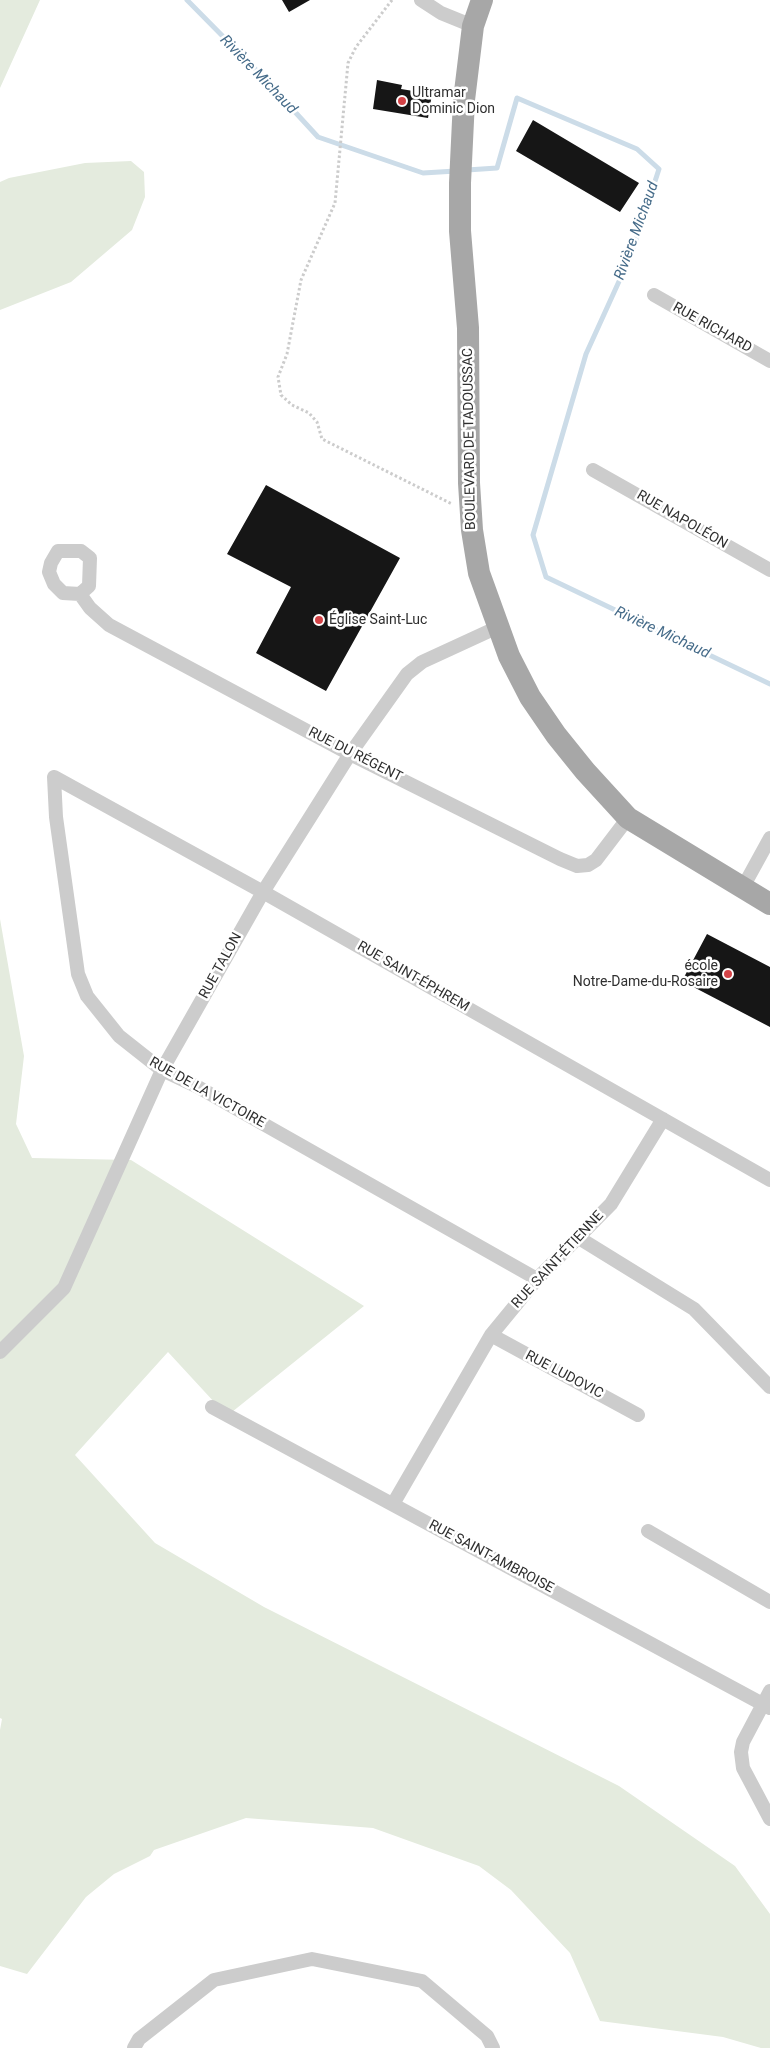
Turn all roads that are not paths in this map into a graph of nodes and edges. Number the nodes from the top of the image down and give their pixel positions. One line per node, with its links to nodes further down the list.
1 (421, 0): 3 (street)
2 (482, 0): 3 (main road, BOULEVARD DE TADOUSSAC)
3 (473, 26): 9 (main road, BOULEVARD DE TADOUSSAC)
4 (654, 295): 5 (street, RUE RICHARD)
5 (770, 360)
6 (593, 470): 7 (street, RUE NAPOLÉON)
7 (770, 570)
8 (80, 594): 10 (street, RUE DU RÉGENT)
9 (498, 627): 10 (street, RUE TALON); 12 (main road, BOULEVARD DE TADOUSSAC)
10 (350, 754): 12 (street, RUE DU RÉGENT); 15 (street, RUE TALON)
11 (54, 777): 15 (street, RUE SAINT-ÉPHREM); 17 (street, RUE DE LA VICTOIRE)
12 (628, 818): 14 (main road, BOULEVARD DE TADOUSSAC)
13 (770, 838): 14 (street)
14 (742, 889): 16 (main road, BOULEVARD DE TADOUSSAC)
15 (263, 892): 17 (street, RUE TALON); 18 (street, RUE SAINT-ÉPHREM)
16 (770, 904)
17 (162, 1070): 21 (street, RUE DE LA VICTOIRE); 23 (street, RUE TALON)
18 (663, 1120): 19 (street, RUE SAINT-ÉPHREM); 20 (street, RUE SAINT-ÉTIENNE)
19 (770, 1180)
20 (579, 1238): 21 (street, RUE SAINT-ÉTIENNE); 24 (street)
21 (537, 1279): 22 (street, RUE SAINT-ÉTIENNE)
22 (491, 1335): 26 (street, RUE LUDOVIC); 27 (street, RUE SAINT-ÉTIENNE)
23 (0, 1352)
24 (770, 1388)
25 (212, 1407): 27 (street, RUE SAINT-AMBROISE)
26 (638, 1414)
27 (393, 1504): 31 (street, RUE SAINT-AMBROISE)
28 (648, 1531): 29 (street)
29 (770, 1602)
30 (770, 1690): 31 (street)
31 (767, 1705): 32 (street)
32 (770, 1819)
33 (134, 2048): 34 (street)
34 (493, 2048)

